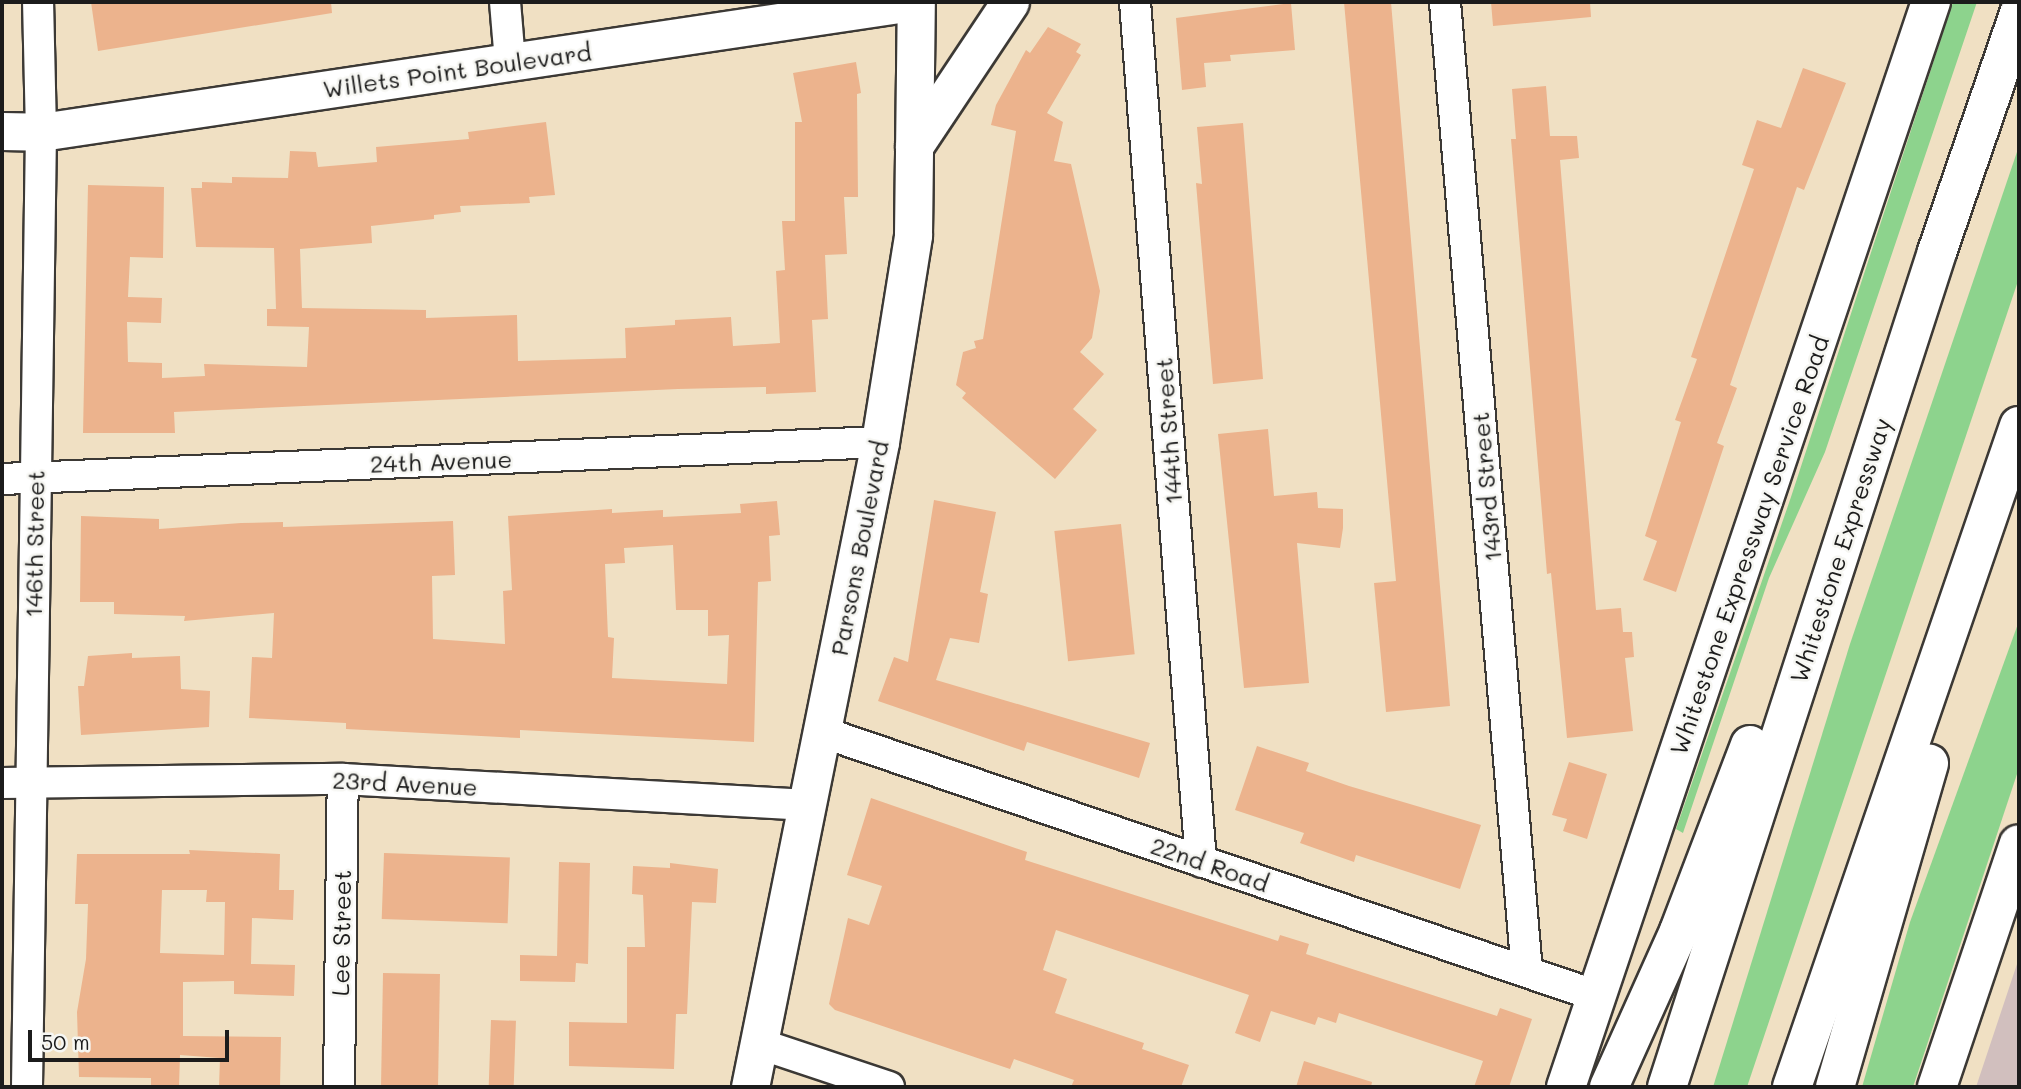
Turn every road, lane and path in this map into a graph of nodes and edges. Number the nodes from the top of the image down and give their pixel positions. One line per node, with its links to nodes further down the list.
1 (38, 2): 11 (street, 146th Street)
2 (505, 2): 9 (street)
3 (914, 2): 9 (street, Willets Point Boulevard); 12 (street, Parsons Boulevard)
4 (1010, 2): 12 (street)
5 (1135, 2): 25 (street, 144th Street)
6 (1445, 2): 26 (street, 143rd Street)
7 (1931, 2): 27 (main road, Whitestone Expressway Service Road)
8 (2019, 14): 13 (main road, Whitestone Expressway)
9 (510, 62): 11 (street, Willets Point Boulevard)
10 (2, 131): 11 (street, Willets Point Boulevard)
11 (41, 132): 17 (street, 146th Street)
12 (914, 146): 15 (street, Parsons Boulevard)
13 (1937, 252): 34 (main road); 35 (main road, Whitestone Expressway)
14 (2019, 426): 36 (main road)
15 (880, 442): 17 (street, 24th Avenue); 19 (street, Parsons Boulevard)
16 (2019, 451): 37 (main road)
17 (35, 478): 18 (street, 24th Avenue); 21 (street, 146th Street)
18 (2, 479)
19 (822, 732): 23 (street, Parsons Boulevard); 25 (street, 22nd Road)
20 (343, 779): 21 (street, 23rd Avenue); 23 (street, 23rd Avenue); 30 (street, Lee Street)
21 (32, 782): 22 (street, 23rd Avenue); 29 (street, 146th Street)
22 (2, 783)
23 (808, 804): 28 (street, Parsons Boulevard)
24 (2019, 844): 38 (main road)
25 (1201, 861): 26 (street, 22nd Road)
26 (1527, 972): 27 (street, 22nd Road)
27 (1597, 996): 33 (main road, Whitestone Expressway Service Road)
28 (760, 1044): 31 (street, Parsons Boulevard); 32 (street)
29 (26, 1087)
30 (339, 1087)
31 (750, 1087)
32 (889, 1087)
33 (1566, 1087)
34 (1609, 1087)
35 (1667, 1087)
36 (1791, 1087)
37 (1835, 1087)
38 (1937, 1087)

